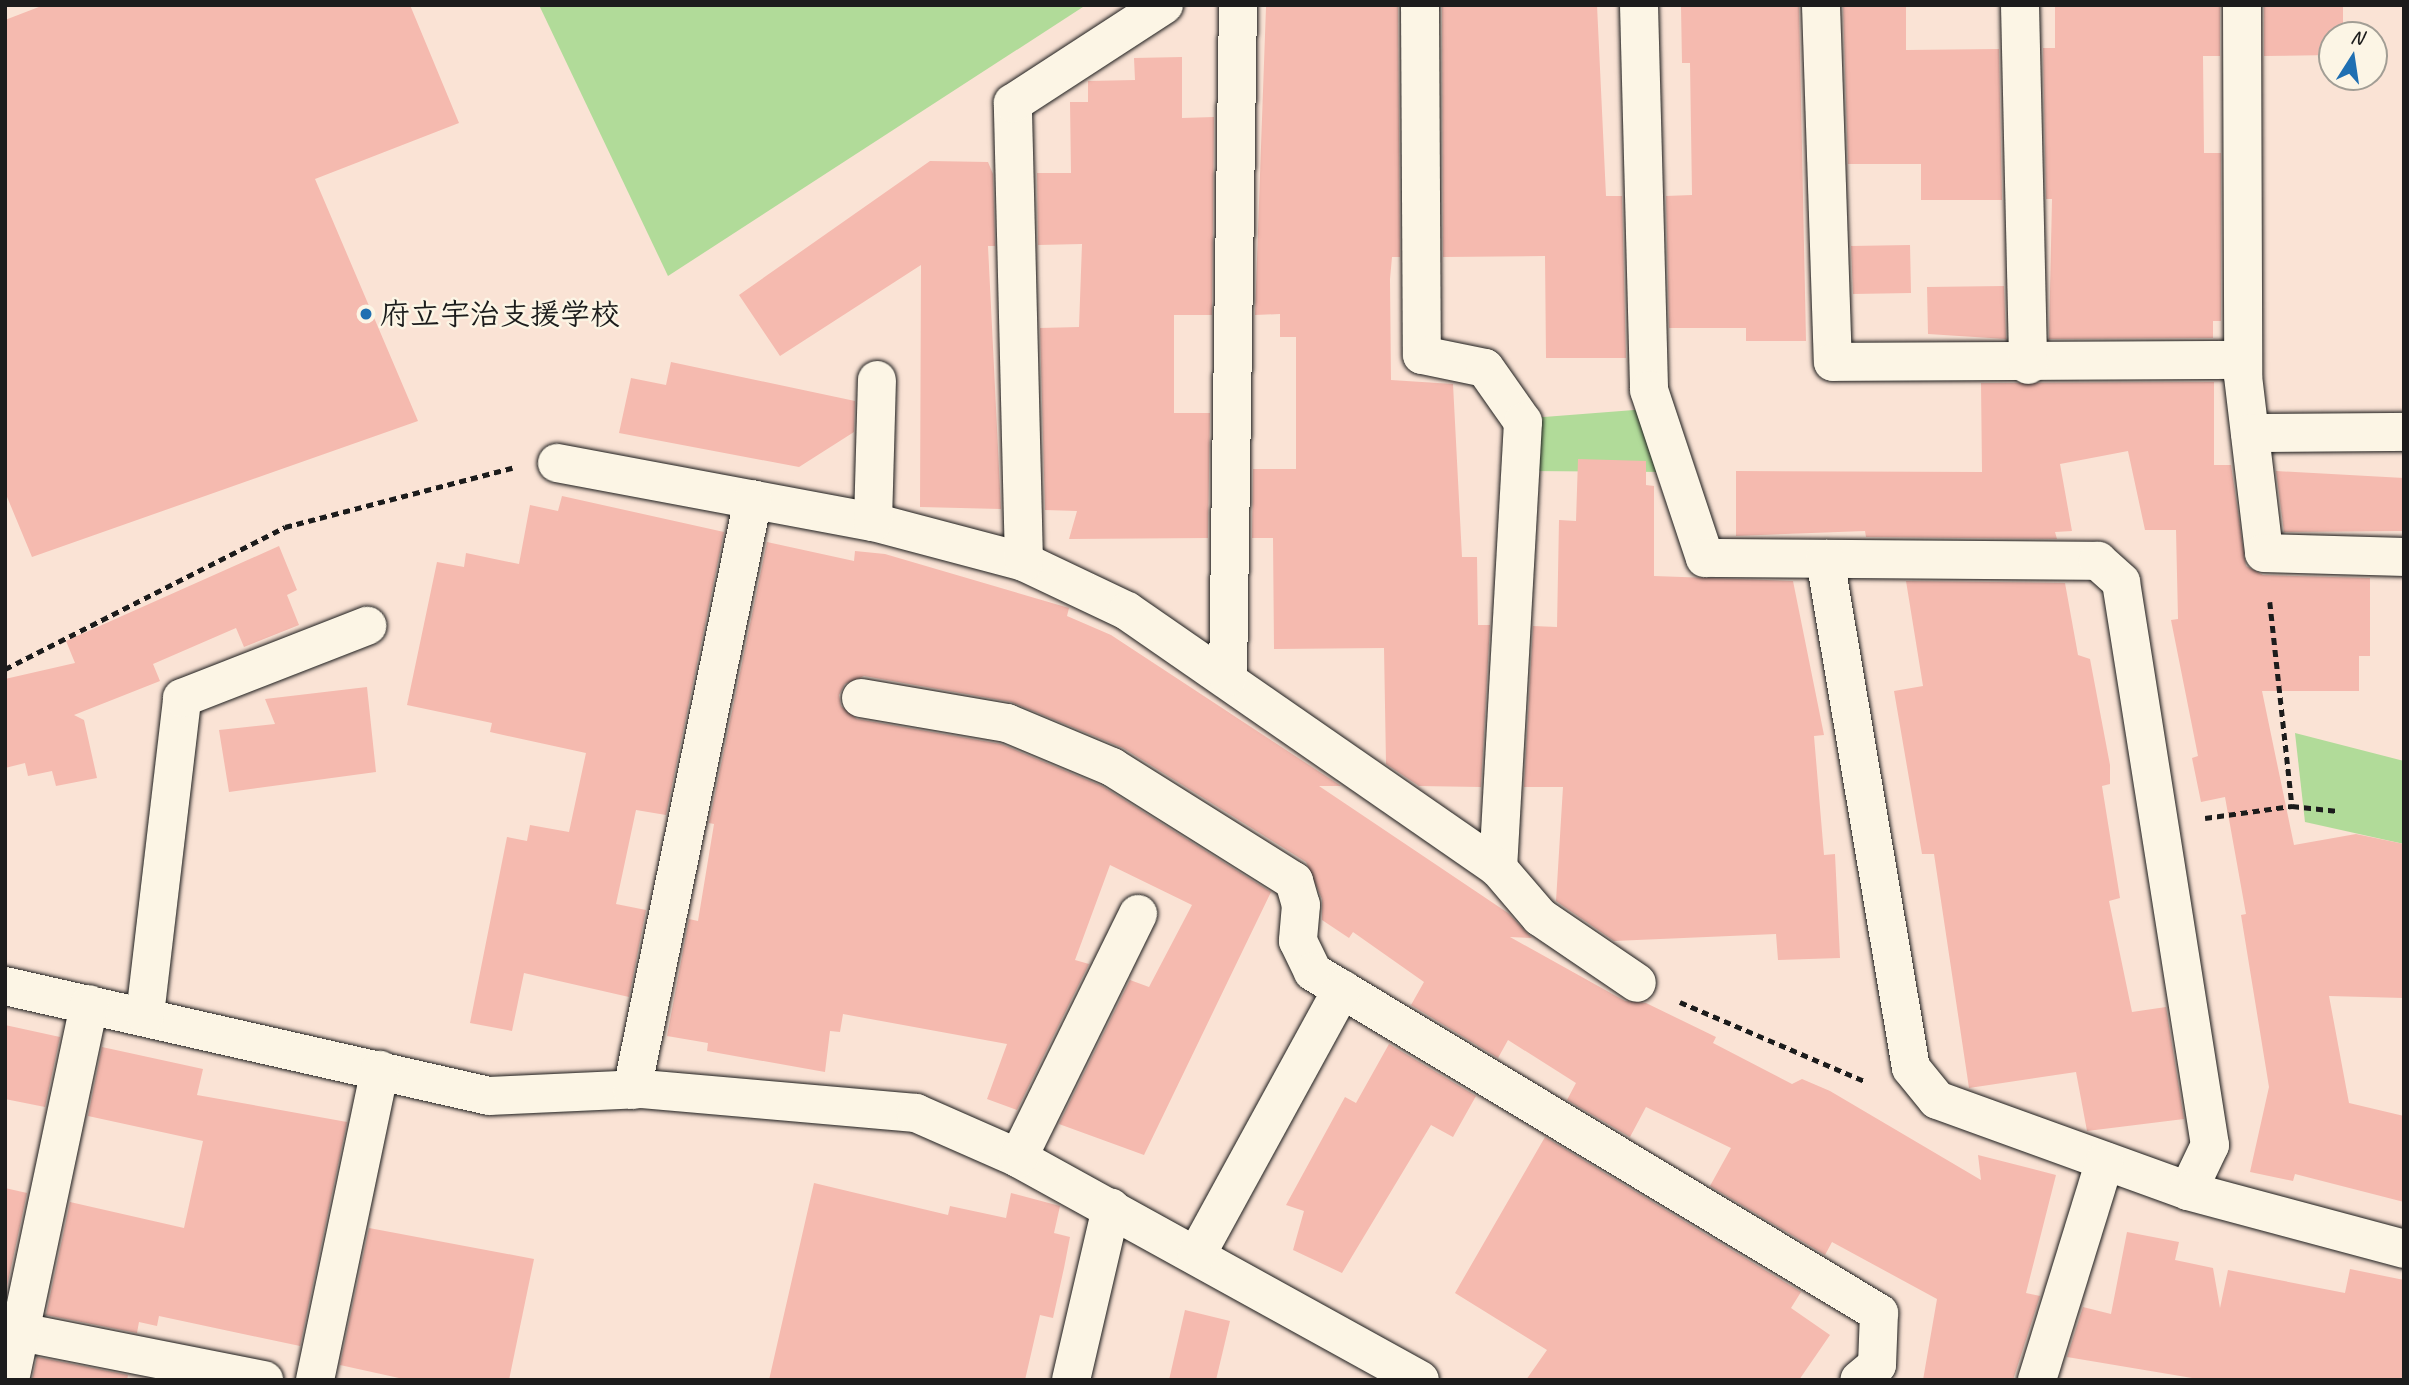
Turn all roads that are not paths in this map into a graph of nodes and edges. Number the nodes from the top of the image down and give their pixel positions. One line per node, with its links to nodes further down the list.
1 (1164, 5): 18 (street)
2 (1238, 5): 20 (street)
3 (1420, 5): 22 (street)
4 (1639, 5): 17 (street)
5 (1821, 5): 9 (street)
6 (2020, 5): 9 (street)
7 (2242, 5): 8 (street)
8 (2243, 360): 9 (street); 12 (street)
9 (2028, 365)
10 (877, 380): 15 (street)
11 (2404, 432): 12 (street)
12 (2250, 433): 16 (street)
13 (558, 463): 14 (street)
14 (753, 499): 15 (street); 30 (street)
15 (873, 522): 18 (street)
16 (2404, 557)
17 (1825, 559): 32 (street); 33 (street)
18 (1024, 562): 20 (street)
19 (367, 626): 28 (street)
20 (1228, 677): 22 (street)
21 (861, 698): 26 (street)
22 (1498, 868): 24 (street)
23 (1138, 914): 31 (street)
24 (1637, 983)
25 (5, 986): 27 (street)
26 (1342, 989): 36 (street); 43 (street)
27 (89, 1004): 28 (street); 37 (street)
28 (145, 1015): 29 (street)
29 (380, 1070): 30 (street); 40 (street)
30 (632, 1090): 31 (street)
31 (1017, 1158): 34 (street)
32 (2105, 1161): 33 (street); 44 (street)
33 (2188, 1191): 35 (street)
34 (1111, 1208): 36 (street); 41 (street)
35 (2404, 1249)
36 (1197, 1254): 42 (street)
37 (20, 1332): 38 (street); 39 (street)
38 (10, 1380)
39 (264, 1380)
40 (315, 1380)
41 (1071, 1380)
42 (1420, 1380)
43 (1859, 1380)
44 (2037, 1380)

